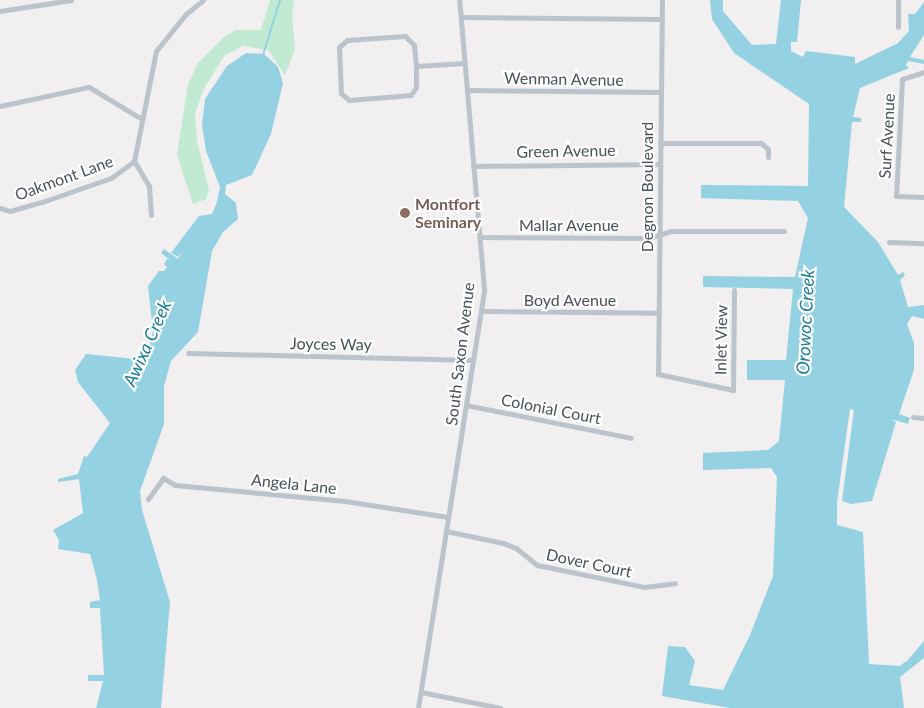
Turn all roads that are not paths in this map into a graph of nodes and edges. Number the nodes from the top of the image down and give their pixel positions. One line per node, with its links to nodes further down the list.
1 (71, 0): 6 (street)
2 (203, 0): 16 (street)
3 (459, 0): 7 (street, South Saxon Avenue)
4 (662, 0): 8 (street, Degnon Boulevard)
5 (898, 0): 9 (street)
6 (0, 11)
7 (462, 17): 8 (street); 10 (street, South Saxon Avenue)
8 (661, 19): 14 (street, Degnon Boulevard)
9 (898, 28)
10 (464, 63): 11 (street); 13 (street, South Saxon Avenue)
11 (416, 66): 11 (street)
12 (924, 72): 22 (street, Surf Avenue)
13 (467, 90): 14 (street, Wenman Avenue); 21 (street, South Saxon Avenue)
14 (661, 92): 17 (street, Degnon Boulevard)
15 (0, 106): 16 (street)
16 (140, 118): 19 (street)
17 (660, 143): 18 (street); 20 (street, Degnon Boulevard)
18 (768, 157)
19 (134, 161): 23 (street, Oakmont Lane); 24 (street)
20 (660, 164): 21 (street, Green Avenue); 26 (street, Degnon Boulevard)
21 (473, 166): 27 (street, South Saxon Avenue)
22 (924, 197)
23 (0, 208)
24 (151, 215)
25 (784, 231): 26 (street, Mallar Avenue)
26 (660, 235): 27 (street, Mallar Avenue); 32 (street, Degnon Boulevard)
27 (479, 237): 31 (street, South Saxon Avenue)
28 (889, 242): 29 (street)
29 (924, 243)
30 (734, 290): 35 (street, Inlet View)
31 (480, 312): 32 (street, Boyd Avenue); 34 (street, South Saxon Avenue)
32 (659, 313): 35 (street, Degnon Boulevard)
33 (188, 353): 34 (street, Joyces Way)
34 (473, 360): 36 (street, South Saxon Avenue)
35 (658, 374)
36 (466, 405): 39 (street, Colonial Court); 41 (street, South Saxon Avenue)
37 (913, 417): 38 (street)
38 (924, 418)
39 (632, 438)
40 (148, 499): 41 (street, Angela Lane)
41 (448, 517): 42 (street, South Saxon Avenue)
42 (446, 531): 43 (street, Dover Court); 44 (street, South Saxon Avenue)
43 (675, 583)
44 (421, 692): 45 (street, South Saxon Avenue); 46 (street)
45 (418, 708)
46 (500, 708)

